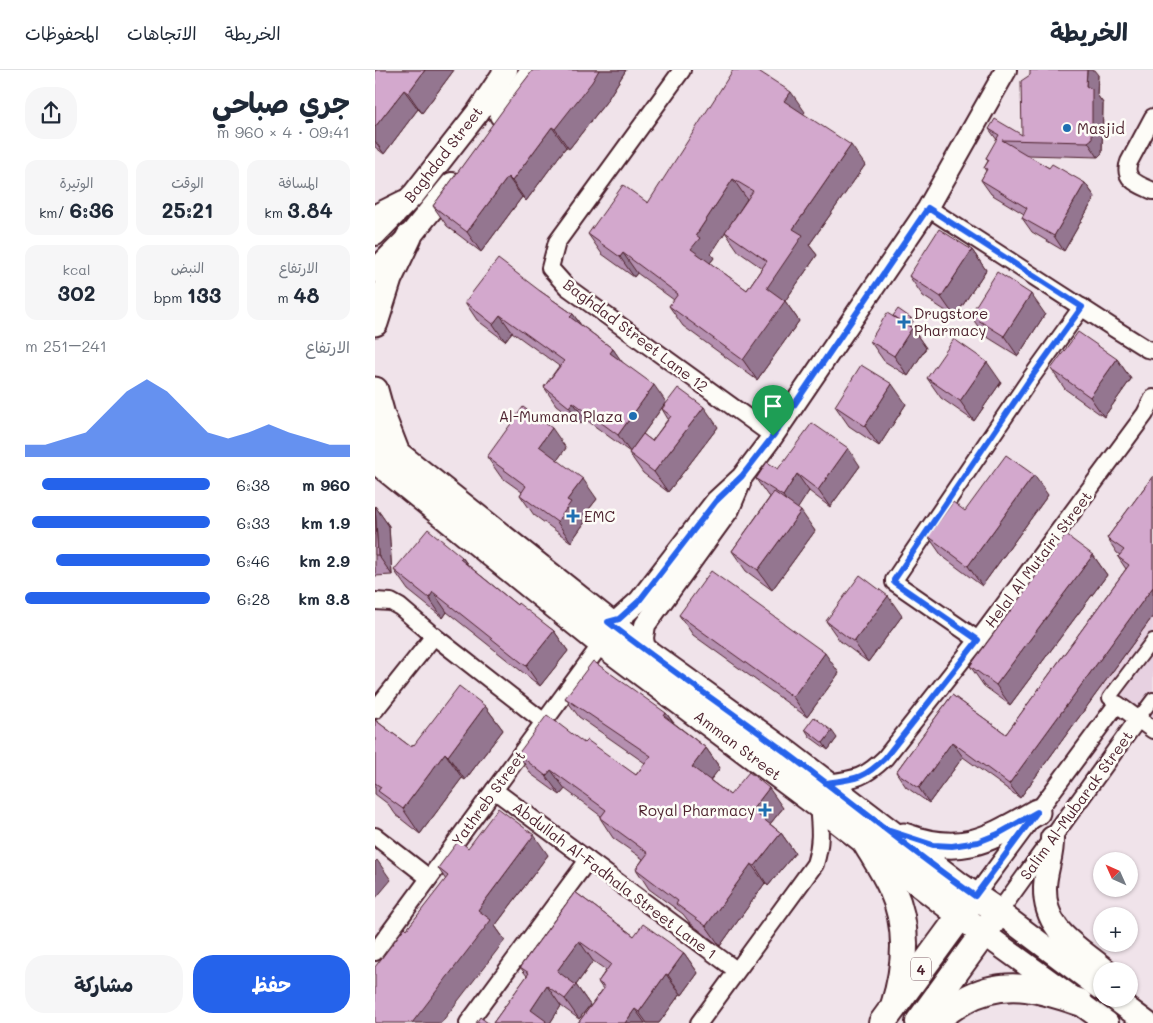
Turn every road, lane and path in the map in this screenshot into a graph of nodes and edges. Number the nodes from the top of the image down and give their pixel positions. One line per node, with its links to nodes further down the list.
1 (507, 70): 9 (main road, Baghdad Street)
2 (532, 70): 6 (main road, Baghdad Street)
3 (682, 70): 21 (street, Baghdad Street Lane 12)
4 (1006, 70): 10 (street)
5 (1153, 117): 8 (street)
6 (490, 129)
7 (465, 167): 13 (main road, Baghdad Street)
8 (1153, 191)
9 (414, 194): 11 (street); 12 (main road, Baghdad Street)
10 (928, 208): 15 (street); 21 (street)
11 (375, 213)
12 (375, 234)
13 (409, 237): 14 (main road, Baghdad Street); 16 (main road)
14 (375, 271)
15 (1082, 307): 17 (street); 27 (street)
16 (375, 324)
17 (1151, 352)
18 (375, 390): 22 (main road)
19 (1153, 398): 27 (street, Helal Al Mutairi Street)
20 (375, 436): 22 (main road, Amman Street)
21 (773, 436): 23 (street)
22 (385, 465): 25 (main road, Amman Street)
23 (742, 476): 25 (street); 29 (street)
24 (375, 601): 26 (street)
25 (605, 633): 29 (main road, Amman Street); 35 (street, Yathreb Street); 38 (main road, Amman Street)
26 (434, 636): 30 (street); 35 (street)
27 (978, 640): 38 (street, Helal Al Mutairi Street)
28 (1153, 640): 32 (street)
29 (645, 650): 38 (main road, Amman Street)
30 (382, 691): 33 (street)
31 (1153, 699): 34 (street, Salim Al-Mubarak Street)
32 (1117, 704): 34 (street); 39 (street, Salim Al-Mubarak Street)
33 (375, 710)
34 (1138, 719): 36 (street); 40 (street, Salim Al-Mubarak Street)
35 (544, 722): 37 (street, Yathreb Street)
36 (1153, 730)
37 (494, 790): 44 (street, Abdullah Al-Fadhala Street Lane 1); 45 (street, Yathreb Street)
38 (822, 794): 42 (main road, Amman Street); 51 (street)
39 (1043, 805): 40 (street); 42 (main road); 46 (street, Salim Al-Mubarak Street)
40 (1072, 811): 43 (street, Salim Al-Mubarak Street)
41 (375, 836): 45 (street)
42 (876, 836): 46 (main road, Amman Street); 55 (highway)
43 (1052, 838): 47 (street, Salim Al-Mubarak Street); 50 (main road)
44 (588, 860): 51 (street, Abdullah Al-Fadhala Street Lane 1); 56 (street)
45 (429, 878): 49 (street, Yathreb Street)
46 (968, 906): 47 (main road, Amman Street); 48 (main road, Amman Street); 55 (highway, 4)
47 (999, 912): 48 (highway, 4); 52 (main road, Amman Street)
48 (983, 933): 53 (main road, Amman Street); 58 (highway, 4)
49 (375, 952)
50 (1096, 962)
51 (736, 970): 57 (street)
52 (1093, 983)
53 (1079, 1002): 59 (highway); 60 (main road, Amman Street)
54 (1128, 1007): 61 (main road)
55 (888, 1014)
56 (469, 1023)
57 (699, 1023)
58 (919, 1023)
59 (931, 1023)
60 (1107, 1023)
61 (1147, 1023)

